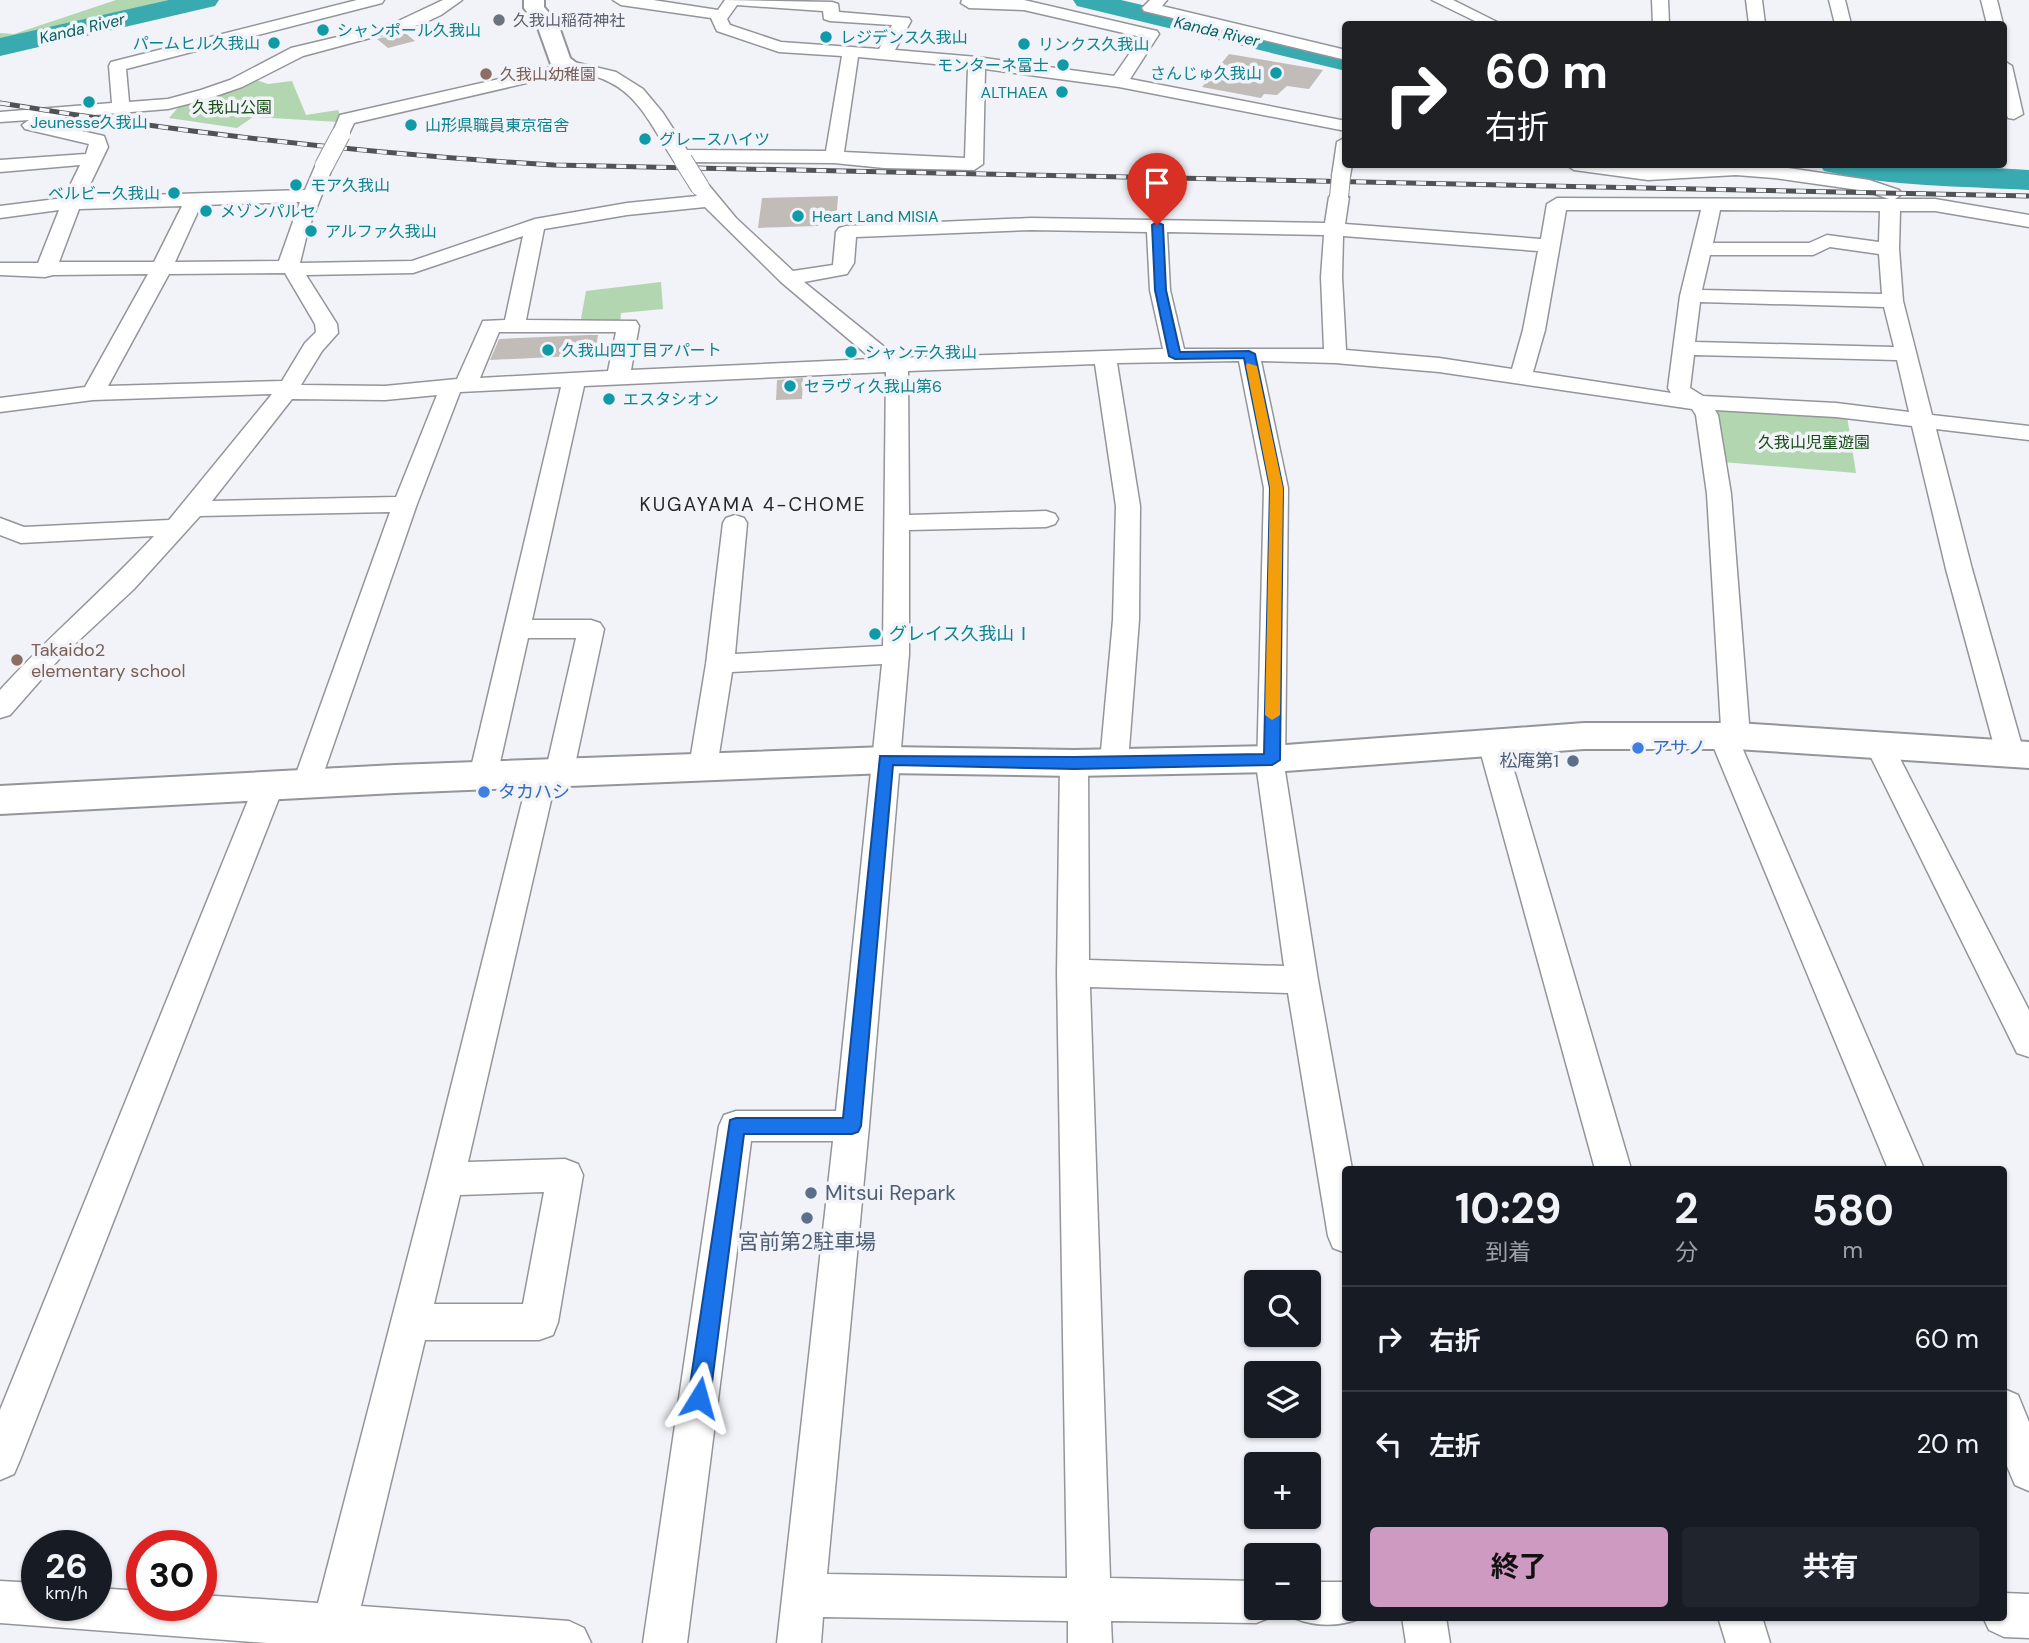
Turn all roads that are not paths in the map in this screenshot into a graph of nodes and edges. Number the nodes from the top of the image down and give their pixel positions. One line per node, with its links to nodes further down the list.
1 (376, 0): 26 (street)
2 (454, 0): 26 (street)
3 (534, 0): 23 (street)
4 (621, 0): 13 (street)
5 (733, 0): 13 (street); 20 (street)
6 (970, 0): 25 (street)
7 (1160, 0): 21 (street)
8 (1440, 0): 14 (street)
9 (1660, 0): 15 (street)
10 (1754, 0): 16 (street)
11 (1837, 0): 17 (street)
12 (1989, 0): 18 (street)
13 (722, 15): 19 (street)
14 (1486, 21)
15 (1661, 21)
16 (1758, 21)
17 (1842, 21)
18 (1994, 21)
19 (851, 51): 20 (street); 31 (street)
20 (884, 54): 22 (street)
21 (1342, 54)
22 (977, 62): 25 (street); 31 (street)
23 (568, 65): 30 (street); 37 (street, bridge)
24 (2007, 78): 27 (street)
25 (1119, 82): 29 (street)
26 (121, 108): 28 (street)
27 (2016, 115)
28 (0, 117): 32 (street)
29 (1342, 125)
30 (682, 158): 31 (street); 36 (street, bridge)
31 (834, 158)
32 (92, 159): 33 (street); 39 (street)
33 (0, 166)
34 (1342, 168): 47 (street, bridge)
35 (1604, 168): 42 (street)
36 (705, 194): 45 (street); 55 (street)
37 (313, 196): 38 (street); 51 (street)
38 (194, 200): 39 (street); 53 (street)
39 (72, 204): 43 (street); 54 (street)
40 (1712, 204): 41 (street); 48 (street); 49 (street)
41 (1890, 205): 42 (street); 50 (street)
42 (1923, 205): 44 (street)
43 (0, 212)
44 (2029, 221)
45 (535, 225): 51 (street); 58 (street)
46 (1157, 225): 47 (street); 55 (street); 62 (street)
47 (1333, 229): 48 (street); 63 (street)
48 (1550, 246): 67 (street)
49 (1700, 249): 50 (street); 56 (street)
50 (1889, 250): 57 (street)
51 (293, 268): 53 (street); 70 (street)
52 (0, 269): 54 (street)
53 (161, 270): 54 (street); 71 (street)
54 (45, 271)
55 (788, 278): 65 (street)
56 (1690, 296): 57 (street); 59 (street)
57 (1893, 301): 61 (street)
58 (514, 326): 66 (street); 69 (street)
59 (1686, 348): 61 (street); 72 (street)
60 (1249, 354): 62 (street); 63 (street); 91 (street)
61 (1905, 354): 74 (street)
62 (1175, 356): 64 (street)
63 (1335, 356): 67 (street)
64 (1105, 357): 65 (street); 92 (street)
65 (892, 365): 66 (street); 80 (street)
66 (618, 378): 68 (street)
67 (1520, 378): 72 (street)
68 (573, 380): 69 (street); 82 (street)
69 (458, 387): 70 (street); 76 (street)
70 (288, 389): 71 (street); 77 (street)
71 (93, 393): 73 (street)
72 (1699, 403): 74 (street); 86 (street)
73 (0, 405)
74 (1920, 419): 75 (street); 89 (street)
75 (2029, 433)
76 (405, 504): 77 (street); 97 (street)
77 (184, 518): 81 (street); 85 (street)
78 (1046, 519): 80 (street)
79 (735, 523): 84 (street)
80 (898, 523): 83 (street)
81 (0, 526)
82 (517, 629): 95 (street); 96 (street)
83 (896, 654): 84 (street); 90 (street)
84 (720, 664): 94 (street)
85 (0, 708)
86 (1730, 736): 87 (street); 88 (street); 105 (street)
87 (1492, 743): 91 (street); 104 (street)
88 (1879, 745): 89 (street); 102 (street)
89 (2020, 754)
90 (886, 760): 93 (street); 94 (street); 103 (street)
91 (1272, 760): 92 (street); 101 (street)
92 (1114, 762): 93 (street)
93 (1074, 763): 100 (street)
94 (703, 767): 95 (street)
95 (551, 774): 96 (street); 106 (street)
96 (483, 776): 97 (street)
97 (307, 785): 98 (street)
98 (268, 788): 99 (street); 110 (street)
99 (0, 800)
100 (1073, 973): 101 (street); 113 (street)
101 (1302, 980): 107 (street)
102 (2029, 1043)
103 (852, 1126): 112 (street); 126 (street)
104 (1612, 1166)
105 (1905, 1166)
106 (446, 1179): 108 (street); 108 (street)
107 (1342, 1213)
108 (411, 1322): 124 (street)
109 (2007, 1416): 111 (street)
110 (0, 1460)
111 (2029, 1471)
112 (803, 1595): 113 (street); 127 (street)
113 (1090, 1600): 115 (street); 128 (street)
114 (0, 1602): 118 (street)
115 (1244, 1602)
116 (1321, 1603): 117 (street)
117 (1342, 1603)
118 (21, 1604)
119 (112, 1612): 124 (street)
120 (2007, 1615): 121 (street)
121 (2029, 1616)
122 (1425, 1621): 129 (street)
123 (1741, 1621): 130 (street)
124 (332, 1634): 125 (street)
125 (569, 1643)
126 (666, 1643)
127 (799, 1643)
128 (1090, 1643)
129 (1428, 1643)
130 (1748, 1643)

